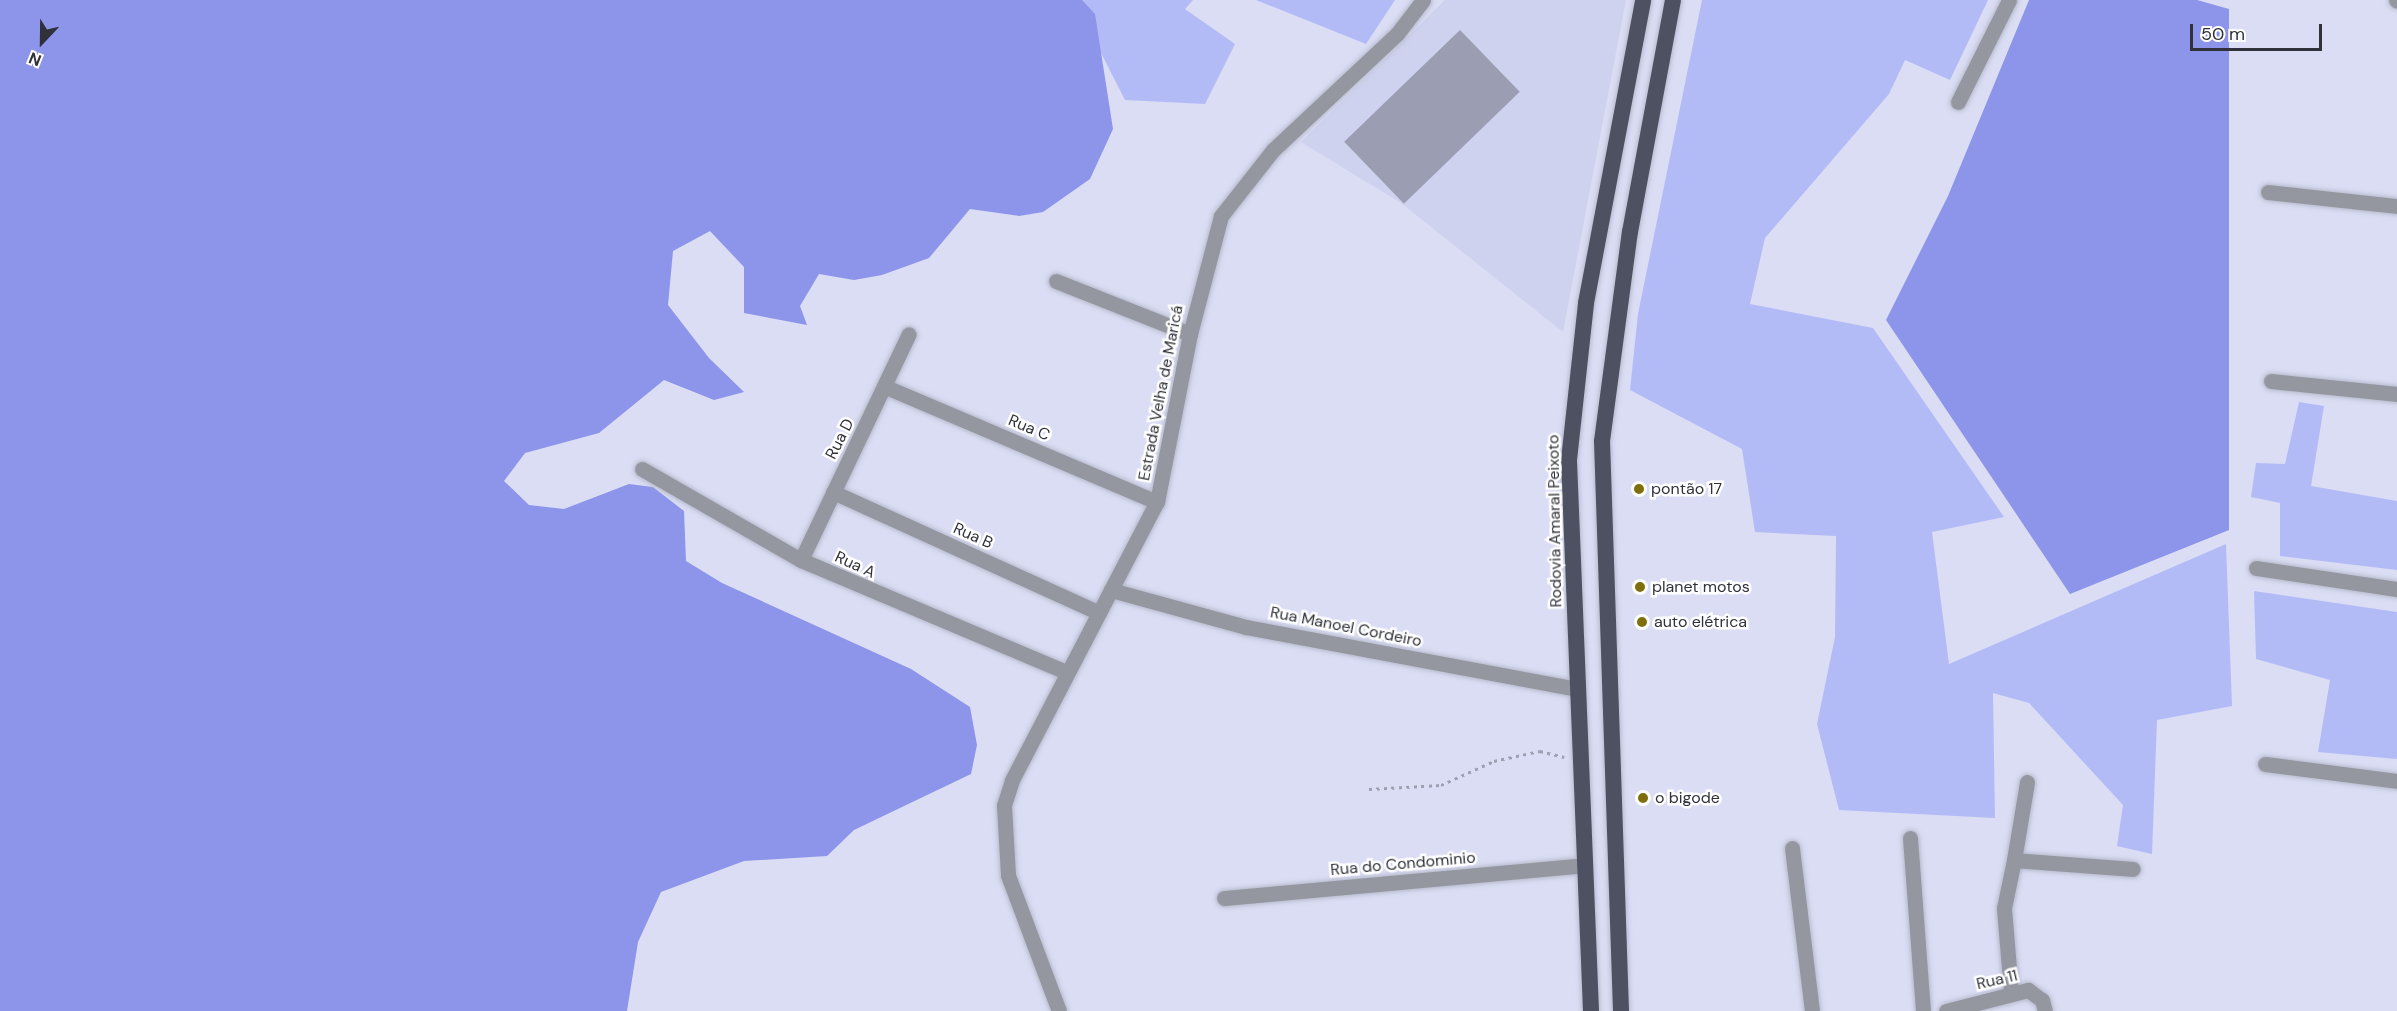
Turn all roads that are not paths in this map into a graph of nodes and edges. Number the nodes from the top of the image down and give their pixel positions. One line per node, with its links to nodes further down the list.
1 (1423, 0): 10 (street, Estrada Velha de Maricá)
2 (1643, 0): 23 (highway, Rodovia Amaral Peixoto)
3 (1673, 0): 36 (highway)
4 (2009, 0): 5 (street)
5 (1958, 102)
6 (2268, 192): 7 (street)
7 (2397, 206)
8 (1056, 281): 10 (street)
9 (909, 334): 12 (street, Rua D)
10 (1190, 334): 16 (street, Estrada Velha de Maricá)
11 (2271, 381): 13 (street)
12 (886, 387): 15 (street, Rua D); 16 (street, Rua C)
13 (2397, 394)
14 (642, 469): 17 (street, Rua A)
15 (833, 492): 17 (street, Rua D); 21 (street, Rua B)
16 (1157, 502): 20 (street, Estrada Velha de Maricá)
17 (801, 560): 22 (street, Rua A)
18 (2256, 568): 19 (street)
19 (2397, 589)
20 (1111, 590): 21 (street, Estrada Velha de Maricá); 23 (street, Rua Manoel Cordeiro)
21 (1097, 612): 22 (street, Estrada Velha de Maricá)
22 (1064, 671): 34 (street, Estrada Velha de Maricá)
23 (1577, 689): 30 (highway, Rodovia Amaral Peixoto)
24 (2265, 764): 25 (street)
25 (2397, 781)
26 (2027, 783): 29 (street)
27 (1910, 838): 38 (street)
28 (1792, 848): 37 (street)
29 (2014, 860): 31 (street); 33 (street)
30 (1584, 866): 32 (street, Rua do Condominio); 35 (highway, Rodovia Amaral Peixoto)
31 (2133, 869)
32 (1224, 898)
33 (2011, 992): 39 (street, Rua 11); 40 (street, Rua 11)
34 (1059, 1011)
35 (1590, 1011)
36 (1621, 1011)
37 (1812, 1011)
38 (1923, 1011)
39 (1946, 1011)
40 (2045, 1011)

